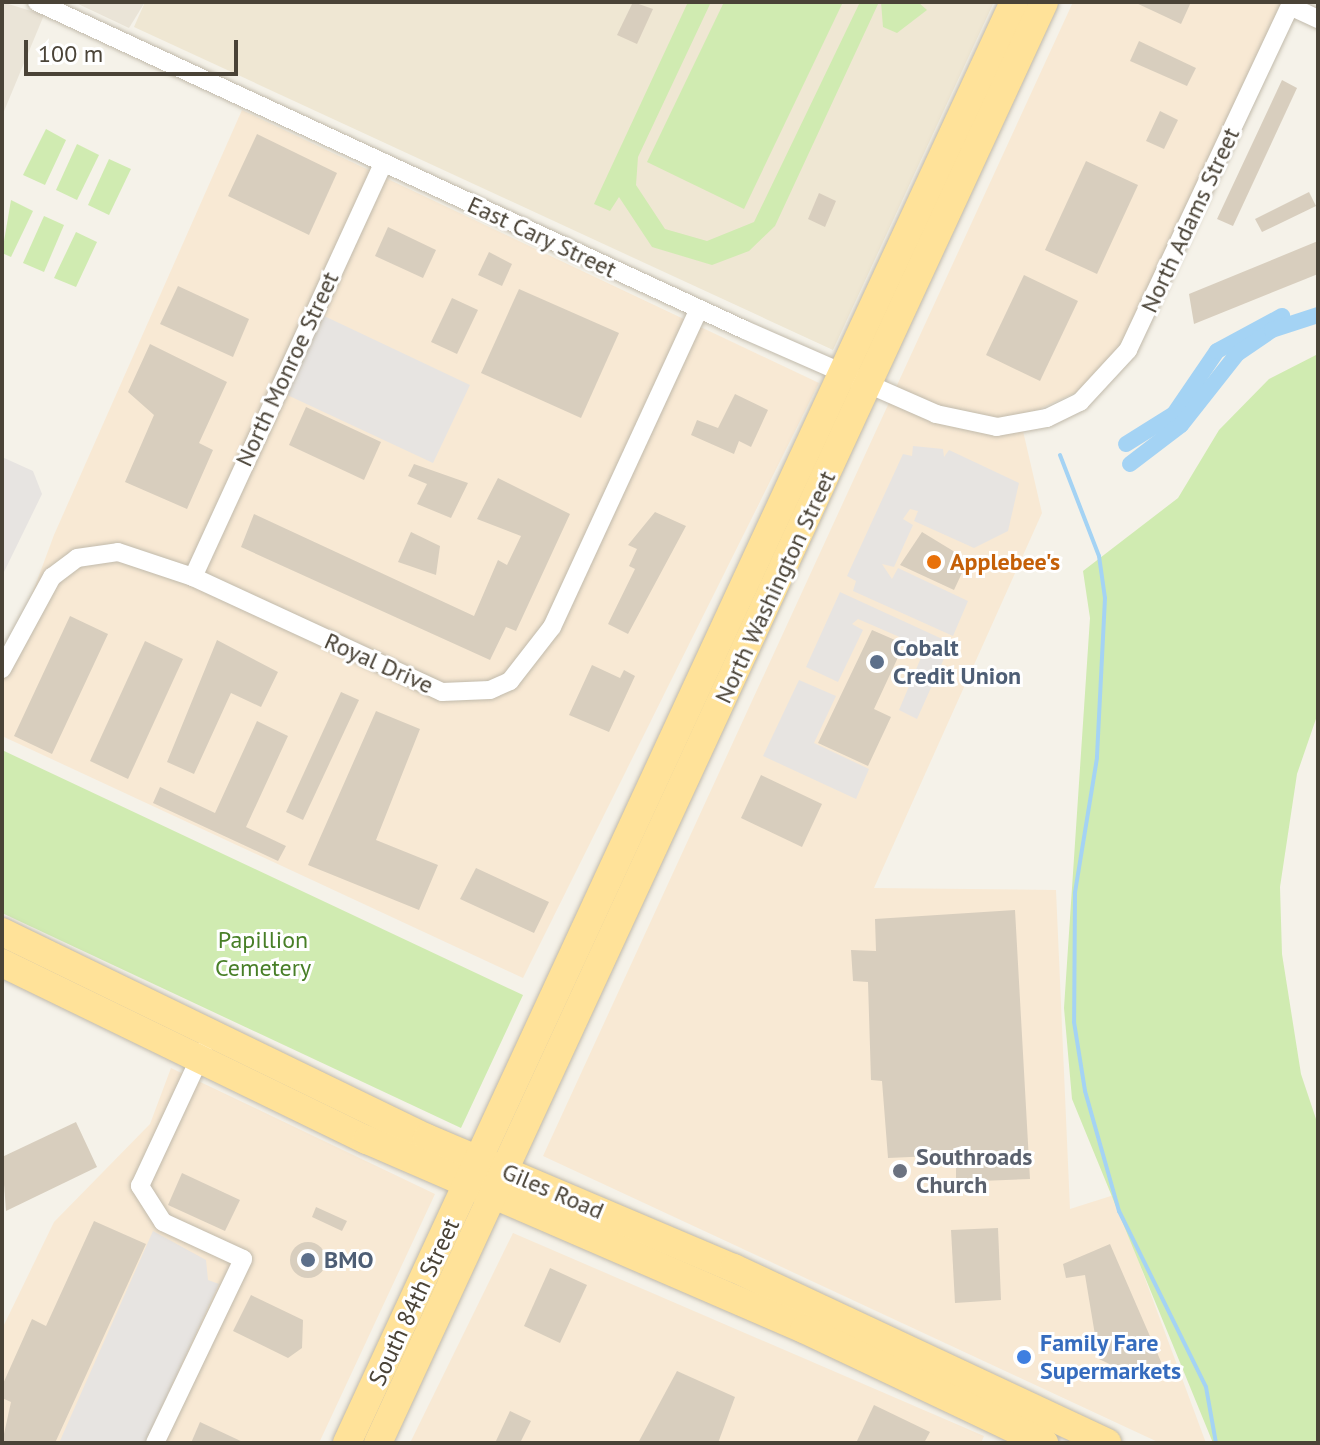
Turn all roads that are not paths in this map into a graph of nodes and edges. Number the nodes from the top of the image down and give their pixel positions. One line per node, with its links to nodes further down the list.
1 (37, 2): 6 (street, East Cary Street)
2 (1014, 2): 8 (main road, North Washington Street)
3 (1044, 2): 8 (main road, North Washington Street)
4 (1291, 4): 5 (street); 9 (street, North Adams Street)
5 (1318, 19)
6 (383, 163): 7 (street, East Cary Street); 10 (street, North Monroe Street)
7 (699, 309): 8 (street, East Cary Street); 10 (street, Royal Drive)
8 (856, 378): 9 (street, East Cary Street); 15 (main road, North Washington Street)
9 (1058, 414)
10 (193, 577): 11 (street, Royal Drive)
11 (2, 669)
12 (2, 932): 14 (main road, Giles Road)
13 (2, 963): 14 (main road, Giles Road)
14 (206, 1046): 15 (main road, Giles Road); 16 (main road, Giles Road); 17 (street)
15 (493, 1166): 16 (main road, South 84th Street); 21 (main road, Giles Road)
16 (481, 1192): 18 (main road, South 84th Street); 19 (main road, South 84th Street); 20 (main road, Giles Road)
17 (155, 1443)
18 (347, 1443)
19 (378, 1443)
20 (1044, 1443)
21 (1107, 1443)

